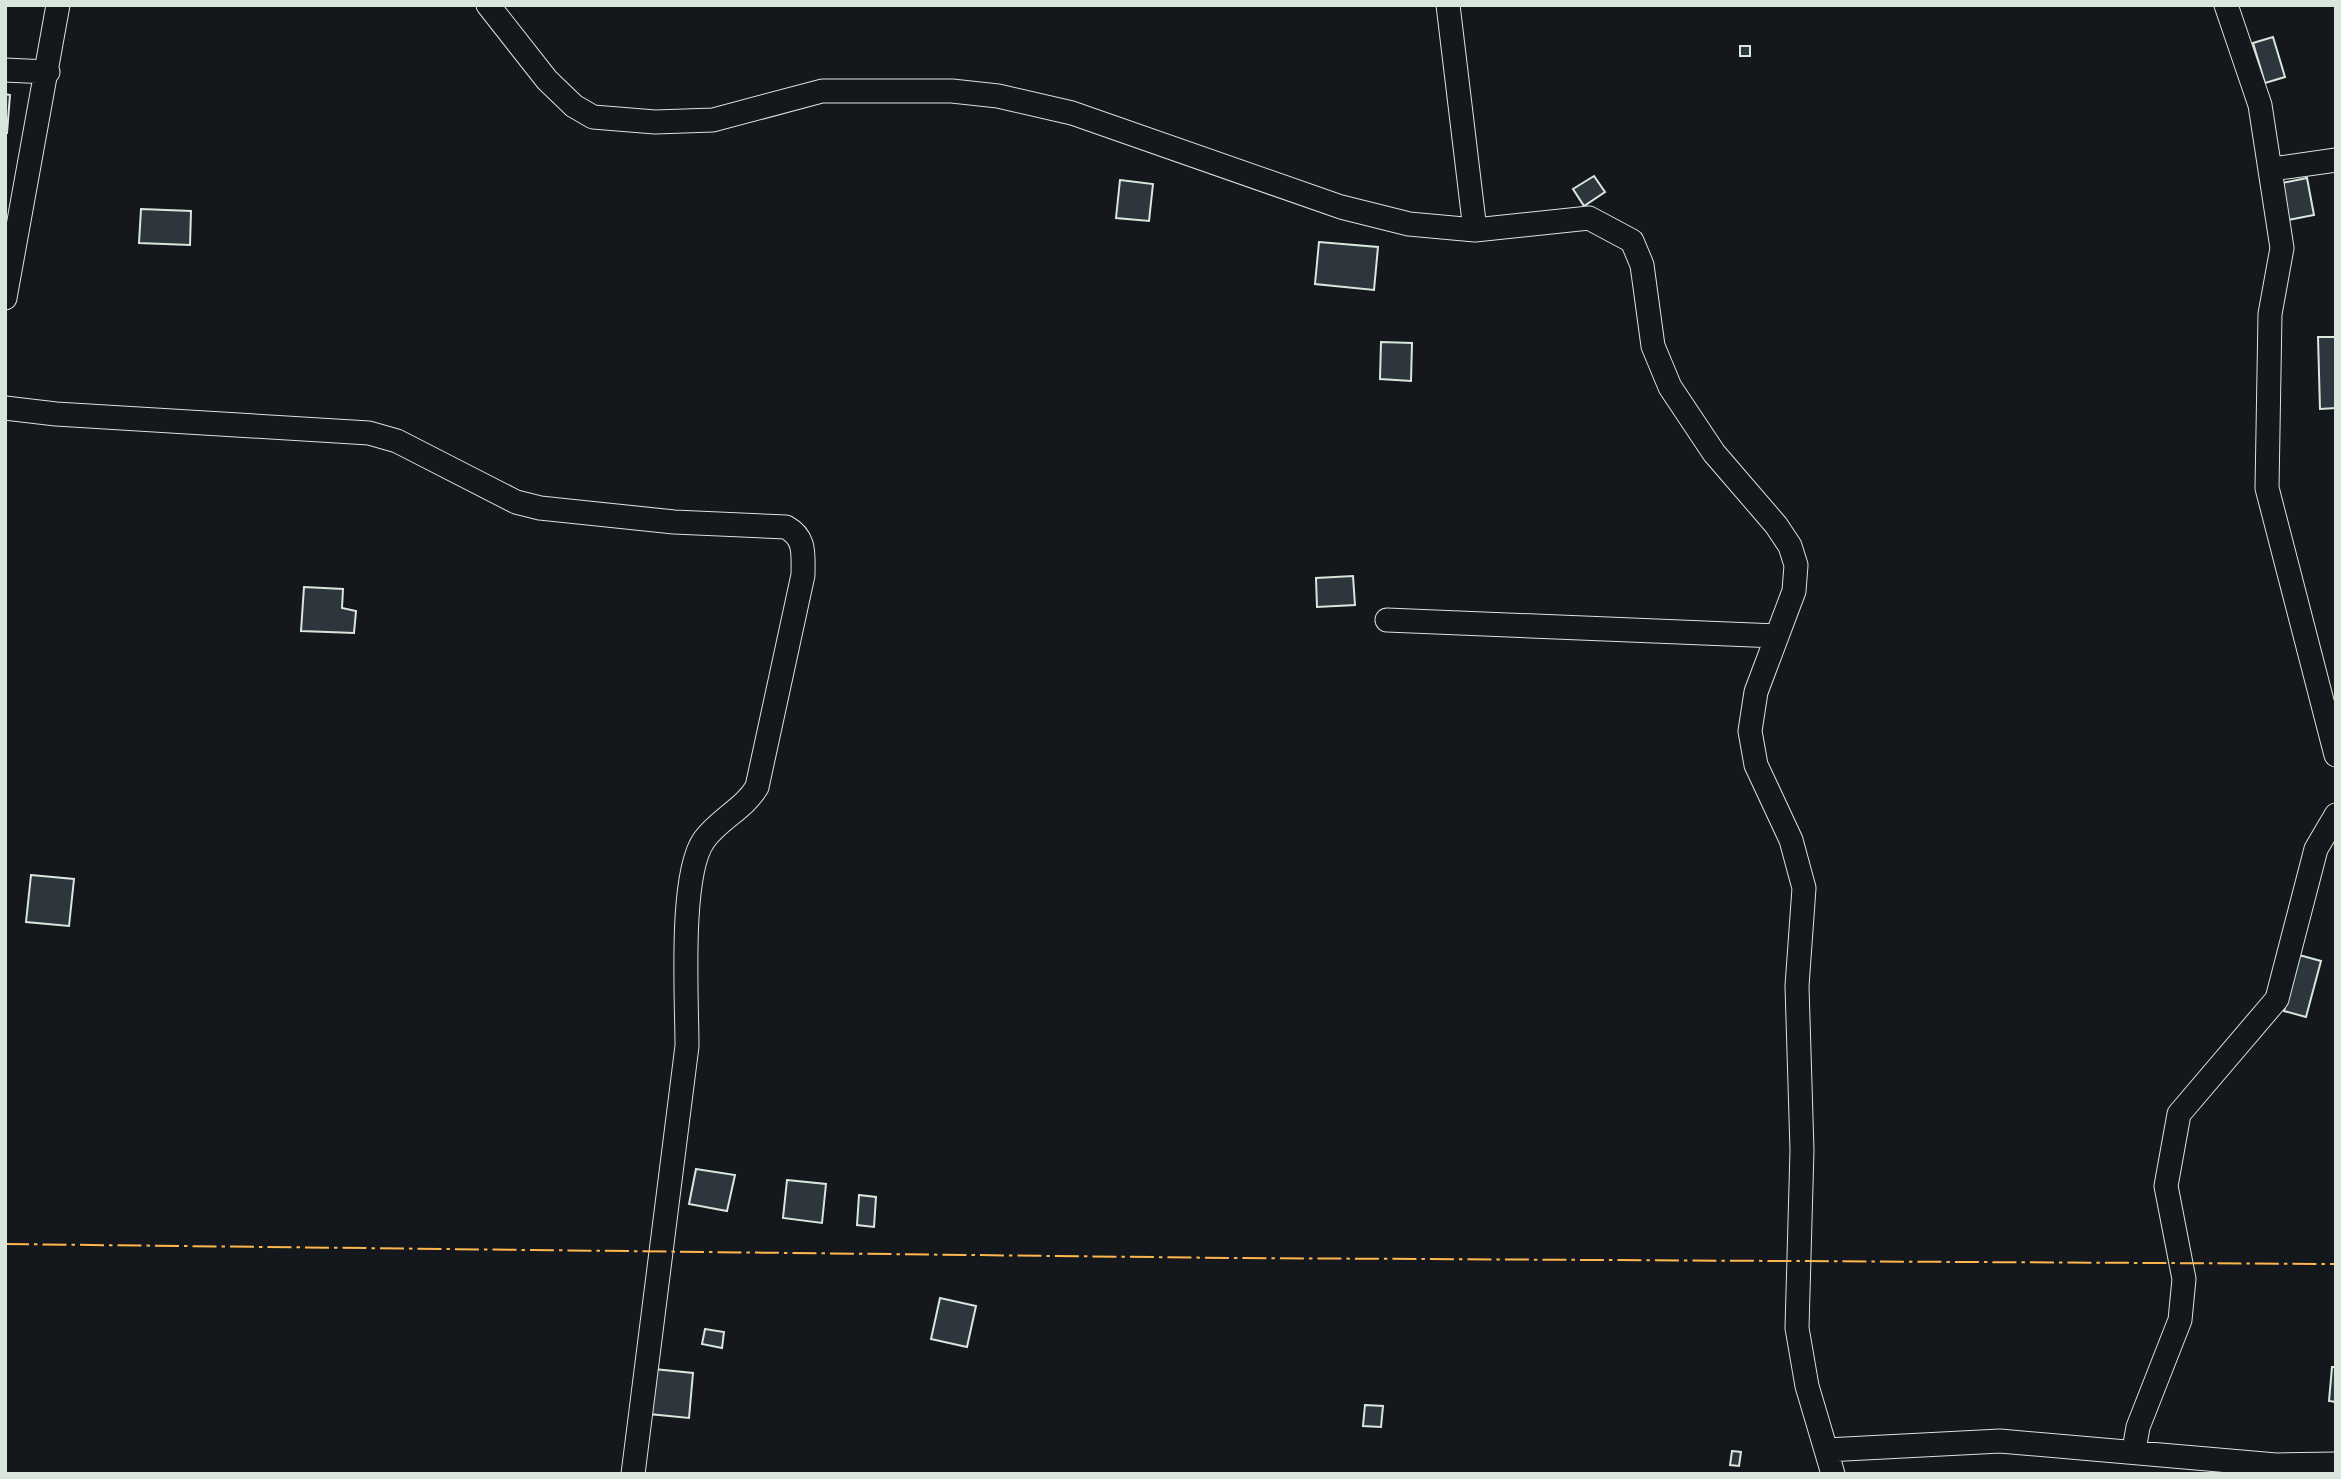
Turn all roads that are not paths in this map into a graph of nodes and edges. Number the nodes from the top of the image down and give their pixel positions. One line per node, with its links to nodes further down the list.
1 (58, 5): 6 (street)
2 (488, 5): 9 (street)
3 (1448, 5): 9 (street)
4 (2226, 5): 8 (street)
5 (5, 70): 6 (street)
6 (48, 72): 10 (street)
7 (2336, 160): 8 (street)
8 (2272, 169): 14 (street)
9 (1475, 230): 13 (street)
10 (7, 284)
11 (5, 408): 19 (street)
12 (1387, 620): 13 (street)
13 (1777, 636): 16 (street)
14 (2336, 755)
15 (2336, 815): 17 (street)
16 (1826, 1450): 17 (street); 20 (street)
17 (2134, 1450): 18 (street)
18 (2336, 1464)
19 (633, 1474)
20 (1833, 1474)

